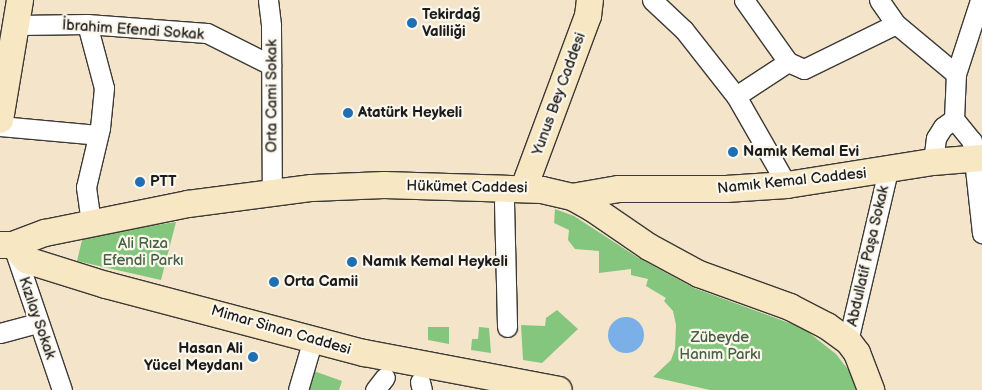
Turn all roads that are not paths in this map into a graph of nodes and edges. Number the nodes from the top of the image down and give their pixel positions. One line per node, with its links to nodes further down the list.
1 (268, 0): 12 (street, Orta Cami Sokak)
2 (590, 0): 24 (main road, Yunus Bey Caddesi)
3 (652, 0): 14 (street)
4 (744, 0): 11 (street)
5 (879, 0): 9 (street)
6 (980, 0): 10 (street)
7 (19, 12): 8 (street, İbrahim Efendi Sokak); 16 (main road)
8 (87, 24): 12 (street, İbrahim Efendi Sokak); 18 (street)
9 (896, 24): 11 (street); 13 (street)
10 (975, 26): 13 (street)
11 (788, 62): 14 (street)
12 (271, 65): 23 (street, Orta Cami Sokak)
13 (956, 74): 15 (street)
14 (736, 96): 22 (street)
15 (954, 119): 19 (street); 20 (street)
16 (0, 120)
17 (0, 126): 18 (street)
18 (98, 135): 26 (street)
19 (978, 158): 20 (main road, Namık Kemal Caddesi); 27 (street)
20 (934, 162): 21 (main road, Namık Kemal Caddesi)
21 (888, 171): 22 (main road, Namık Kemal Caddesi); 33 (street, Abdullatif Paşa Sokak)
22 (787, 185): 25 (main road, Namık Kemal Caddesi)
23 (272, 192): 24 (main road, Hükümet Caddesi); 26 (main road, Hükümet Caddesi)
24 (514, 195): 25 (main road, Hükümet Caddesi); 30 (street)
25 (572, 197): 33 (main road, Hükümet Caddesi)
26 (91, 223): 28 (main road, Hükümet Caddesi)
27 (982, 233)
28 (6, 245): 29 (street, Kızılay Sokak); 32 (main road, Mimar Sinan Caddesi)
29 (38, 323): 31 (street); 34 (street, Kızılay Sokak)
30 (507, 327)
31 (0, 333)
32 (313, 339): 35 (street); 36 (main road, Mimar Sinan Caddesi)
33 (848, 341): 37 (main road, Hükümet Caddesi)
34 (62, 390)
35 (298, 390)
36 (559, 390)
37 (871, 390)

